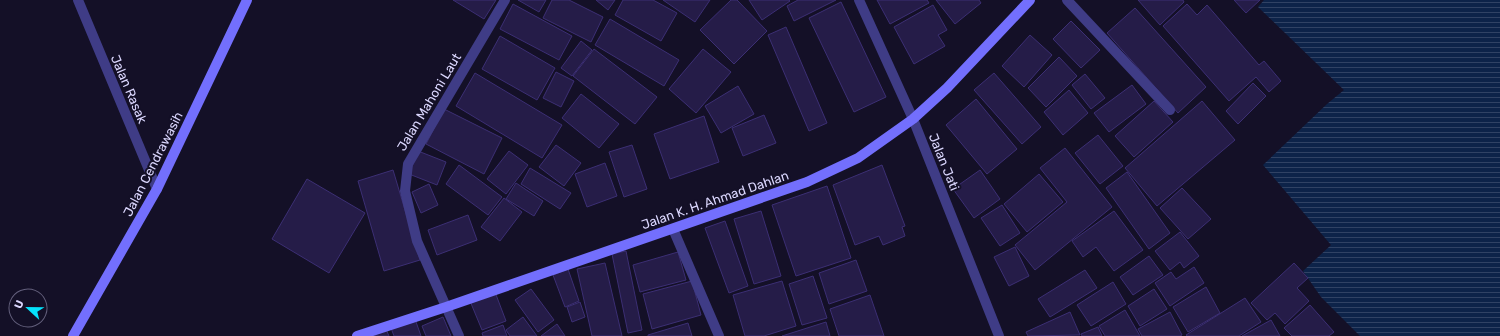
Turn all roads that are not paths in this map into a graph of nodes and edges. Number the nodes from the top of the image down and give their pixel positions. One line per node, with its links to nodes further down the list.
1 (78, 0): 9 (street, Jalan Rasak)
2 (247, 0): 9 (main road, Jalan Cendrawasih)
3 (505, 0): 11 (street, Jalan Mahoni Laut)
4 (859, 0): 8 (street, Jalan Jati)
5 (1030, 0): 8 (main road, Jalan K. H. Ahmad Dahlan)
6 (1067, 0): 7 (street)
7 (1170, 110)
8 (913, 119): 10 (main road, Jalan K. H. Ahmad Dahlan); 16 (street, Jalan Jati)
9 (157, 189): 12 (main road, Jalan Cendrawasih)
10 (673, 229): 11 (main road, Jalan K. H. Ahmad Dahlan); 15 (street)
11 (446, 307): 13 (main road, Jalan K. H. Ahmad Dahlan); 14 (street, Jalan Mahoni Laut)
12 (73, 336)
13 (356, 336)
14 (458, 336)
15 (719, 336)
16 (999, 336)

